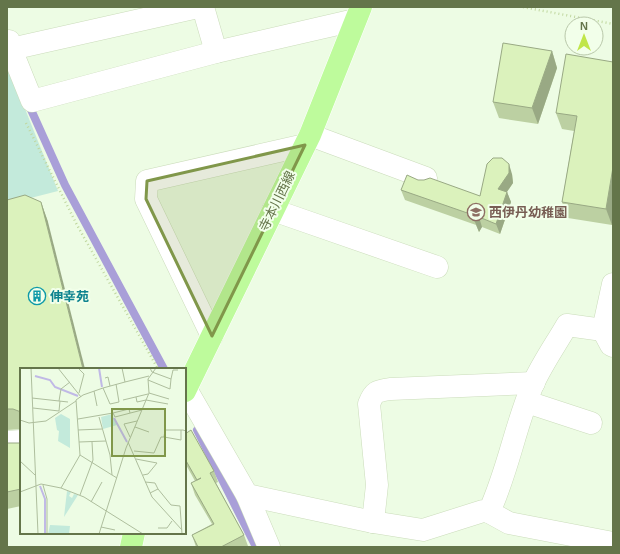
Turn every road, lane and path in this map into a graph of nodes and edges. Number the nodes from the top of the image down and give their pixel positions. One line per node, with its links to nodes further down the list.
1 (198, 7): 6 (street)
2 (203, 7): 7 (street)
3 (523, 7): 5 (path)
4 (358, 14): 7 (street); 9 (main road, 寺本川西線)
5 (613, 24)
6 (9, 46): 7 (street)
7 (216, 52)
8 (24, 120): 16 (path)
9 (307, 140): 10 (street); 11 (main road, 寺本川西線); 14 (street)
10 (426, 178)
11 (273, 210): 12 (street); 14 (main road, 寺本川西線)
12 (437, 267)
13 (613, 284): 15 (street)
14 (212, 336): 17 (main road, 寺本川西線)
15 (608, 338): 18 (street)
16 (157, 368)
17 (186, 390): 22 (street)
18 (530, 392): 19 (street); 23 (street); 24 (street)
19 (591, 423)
20 (20, 441): 21 (street)
21 (7, 442)
22 (247, 495): 24 (street); 28 (street)
23 (489, 512): 24 (street); 26 (street)
24 (373, 522)
25 (134, 534): 27 (main road)
26 (613, 543)
27 (131, 547)
28 (269, 547)

